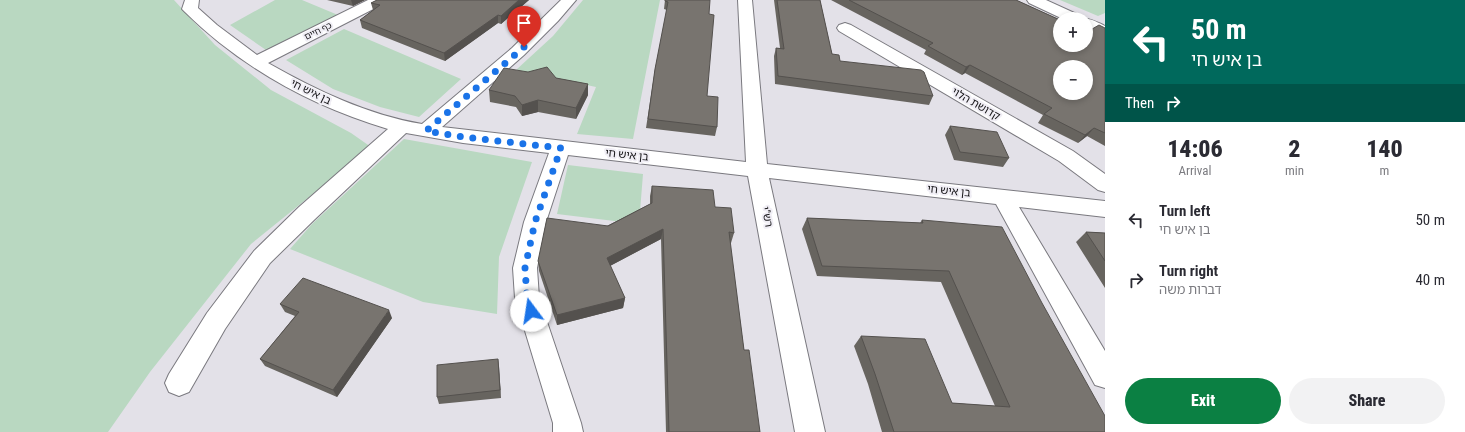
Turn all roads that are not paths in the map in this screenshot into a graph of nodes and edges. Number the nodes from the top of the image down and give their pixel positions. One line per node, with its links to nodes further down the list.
1 (192, 0): 10 (street, בן איש חי)
2 (380, 0): 10 (street, כף חיים)
3 (570, 0): 12 (street)
4 (745, 0): 14 (street, רש"י)
5 (1034, 0): 6 (street)
6 (1061, 12)
7 (1093, 26): 9 (street)
8 (845, 28): 15 (street, קדושת הלוי)
9 (1105, 32)
10 (256, 62): 11 (street, בן איש חי)
11 (401, 126): 12 (street, בן איש חי); 19 (street)
12 (426, 131): 13 (street, בן איש חי)
13 (561, 148): 14 (street, בן איש חי); 20 (street)
14 (758, 170): 16 (street, בן איש חי); 21 (street, רש"י)
15 (1105, 185)
16 (1003, 198): 17 (street, בן איש חי); 18 (street)
17 (1105, 209)
18 (1105, 376)
19 (178, 383)
20 (568, 432)
21 (810, 432)

